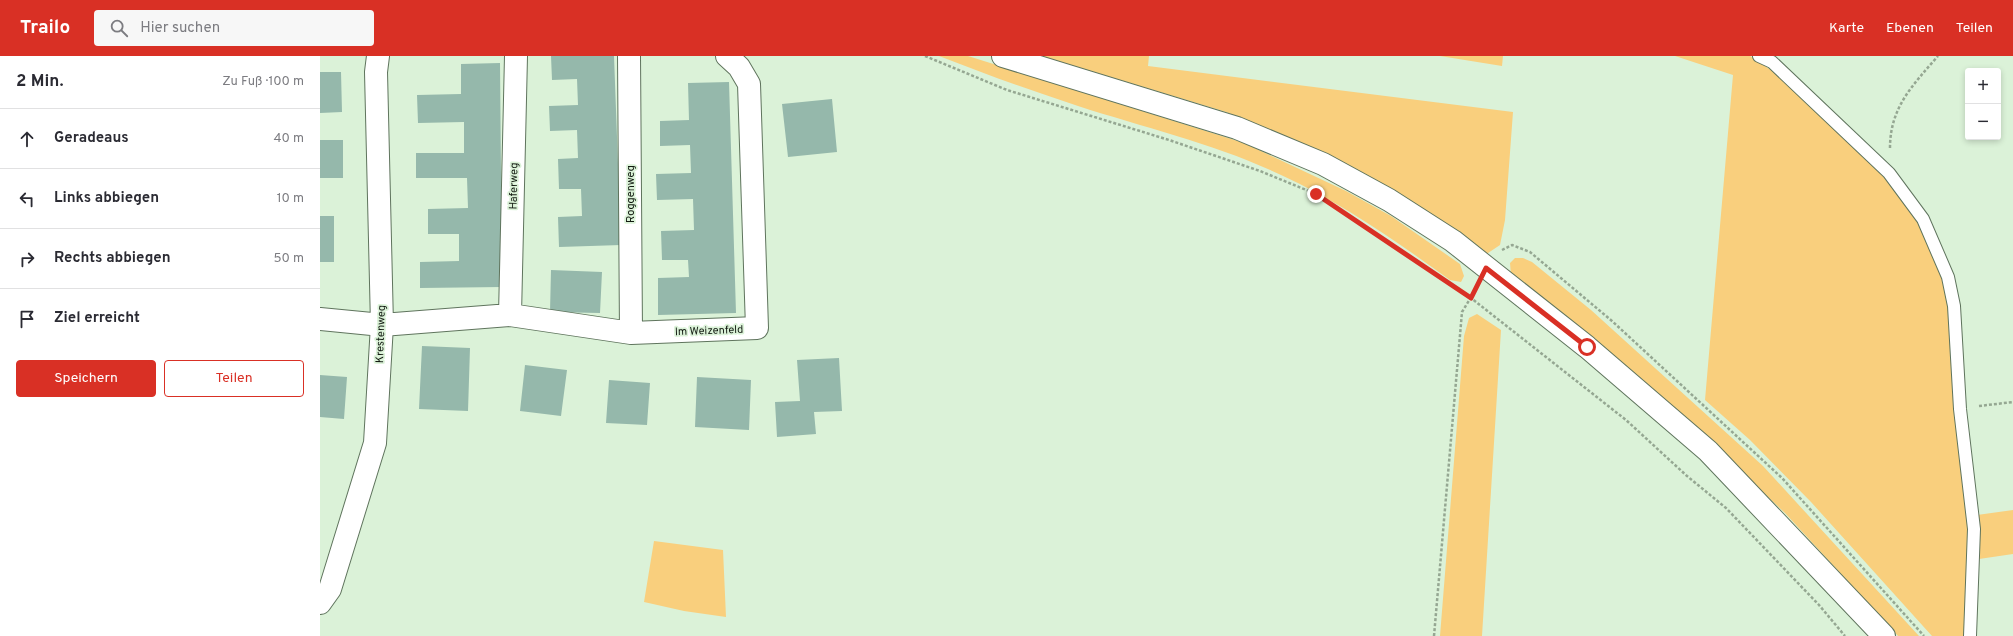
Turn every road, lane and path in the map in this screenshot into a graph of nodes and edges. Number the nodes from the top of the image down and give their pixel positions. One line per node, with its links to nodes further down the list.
1 (378, 56): 14 (street, Krestenweg)
2 (516, 56): 12 (street, Haferweg)
3 (629, 56): 15 (street, Roggenweg)
4 (727, 56): 15 (street, Im Weizenfeld)
5 (925, 56): 11 (path)
6 (1003, 56): 10 (street)
7 (1759, 56): 9 (lane)
8 (1938, 56): 9 (path)
9 (1900, 187): 17 (lane)
10 (1486, 268): 11 (path); 21 (street)
11 (1471, 298): 19 (path); 20 (path)
12 (510, 315): 14 (street, Im Weizenfeld); 15 (street, Im Weizenfeld)
13 (320, 319): 14 (street, Im Weizenfeld)
14 (382, 325): 18 (street, Krestenweg)
15 (631, 333)
16 (2013, 402): 17 (path)
17 (1960, 409): 22 (lane)
18 (320, 602)
19 (1434, 636)
20 (1845, 636)
21 (1884, 636)
22 (1970, 636)

